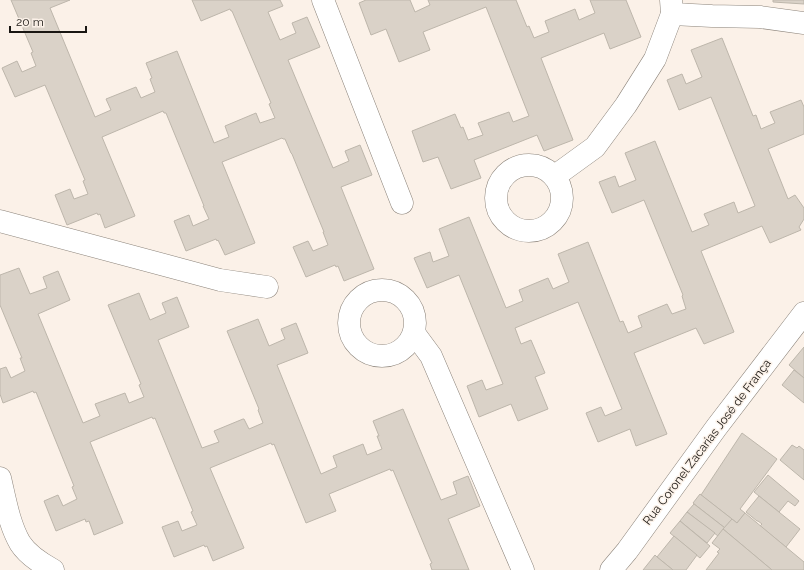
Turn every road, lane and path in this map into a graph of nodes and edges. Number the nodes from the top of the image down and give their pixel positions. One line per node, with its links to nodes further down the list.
1 (323, 0): 5 (street)
2 (672, 7): 3 (street); 4 (street)
3 (804, 23)
4 (555, 176)
5 (402, 203)
6 (0, 221): 7 (street)
7 (267, 287)
8 (804, 313): 13 (street, Rua Coronel Zacarias José de França)
9 (414, 333): 12 (street)
10 (0, 478): 11 (street)
11 (53, 570)
12 (523, 570)
13 (611, 570)

